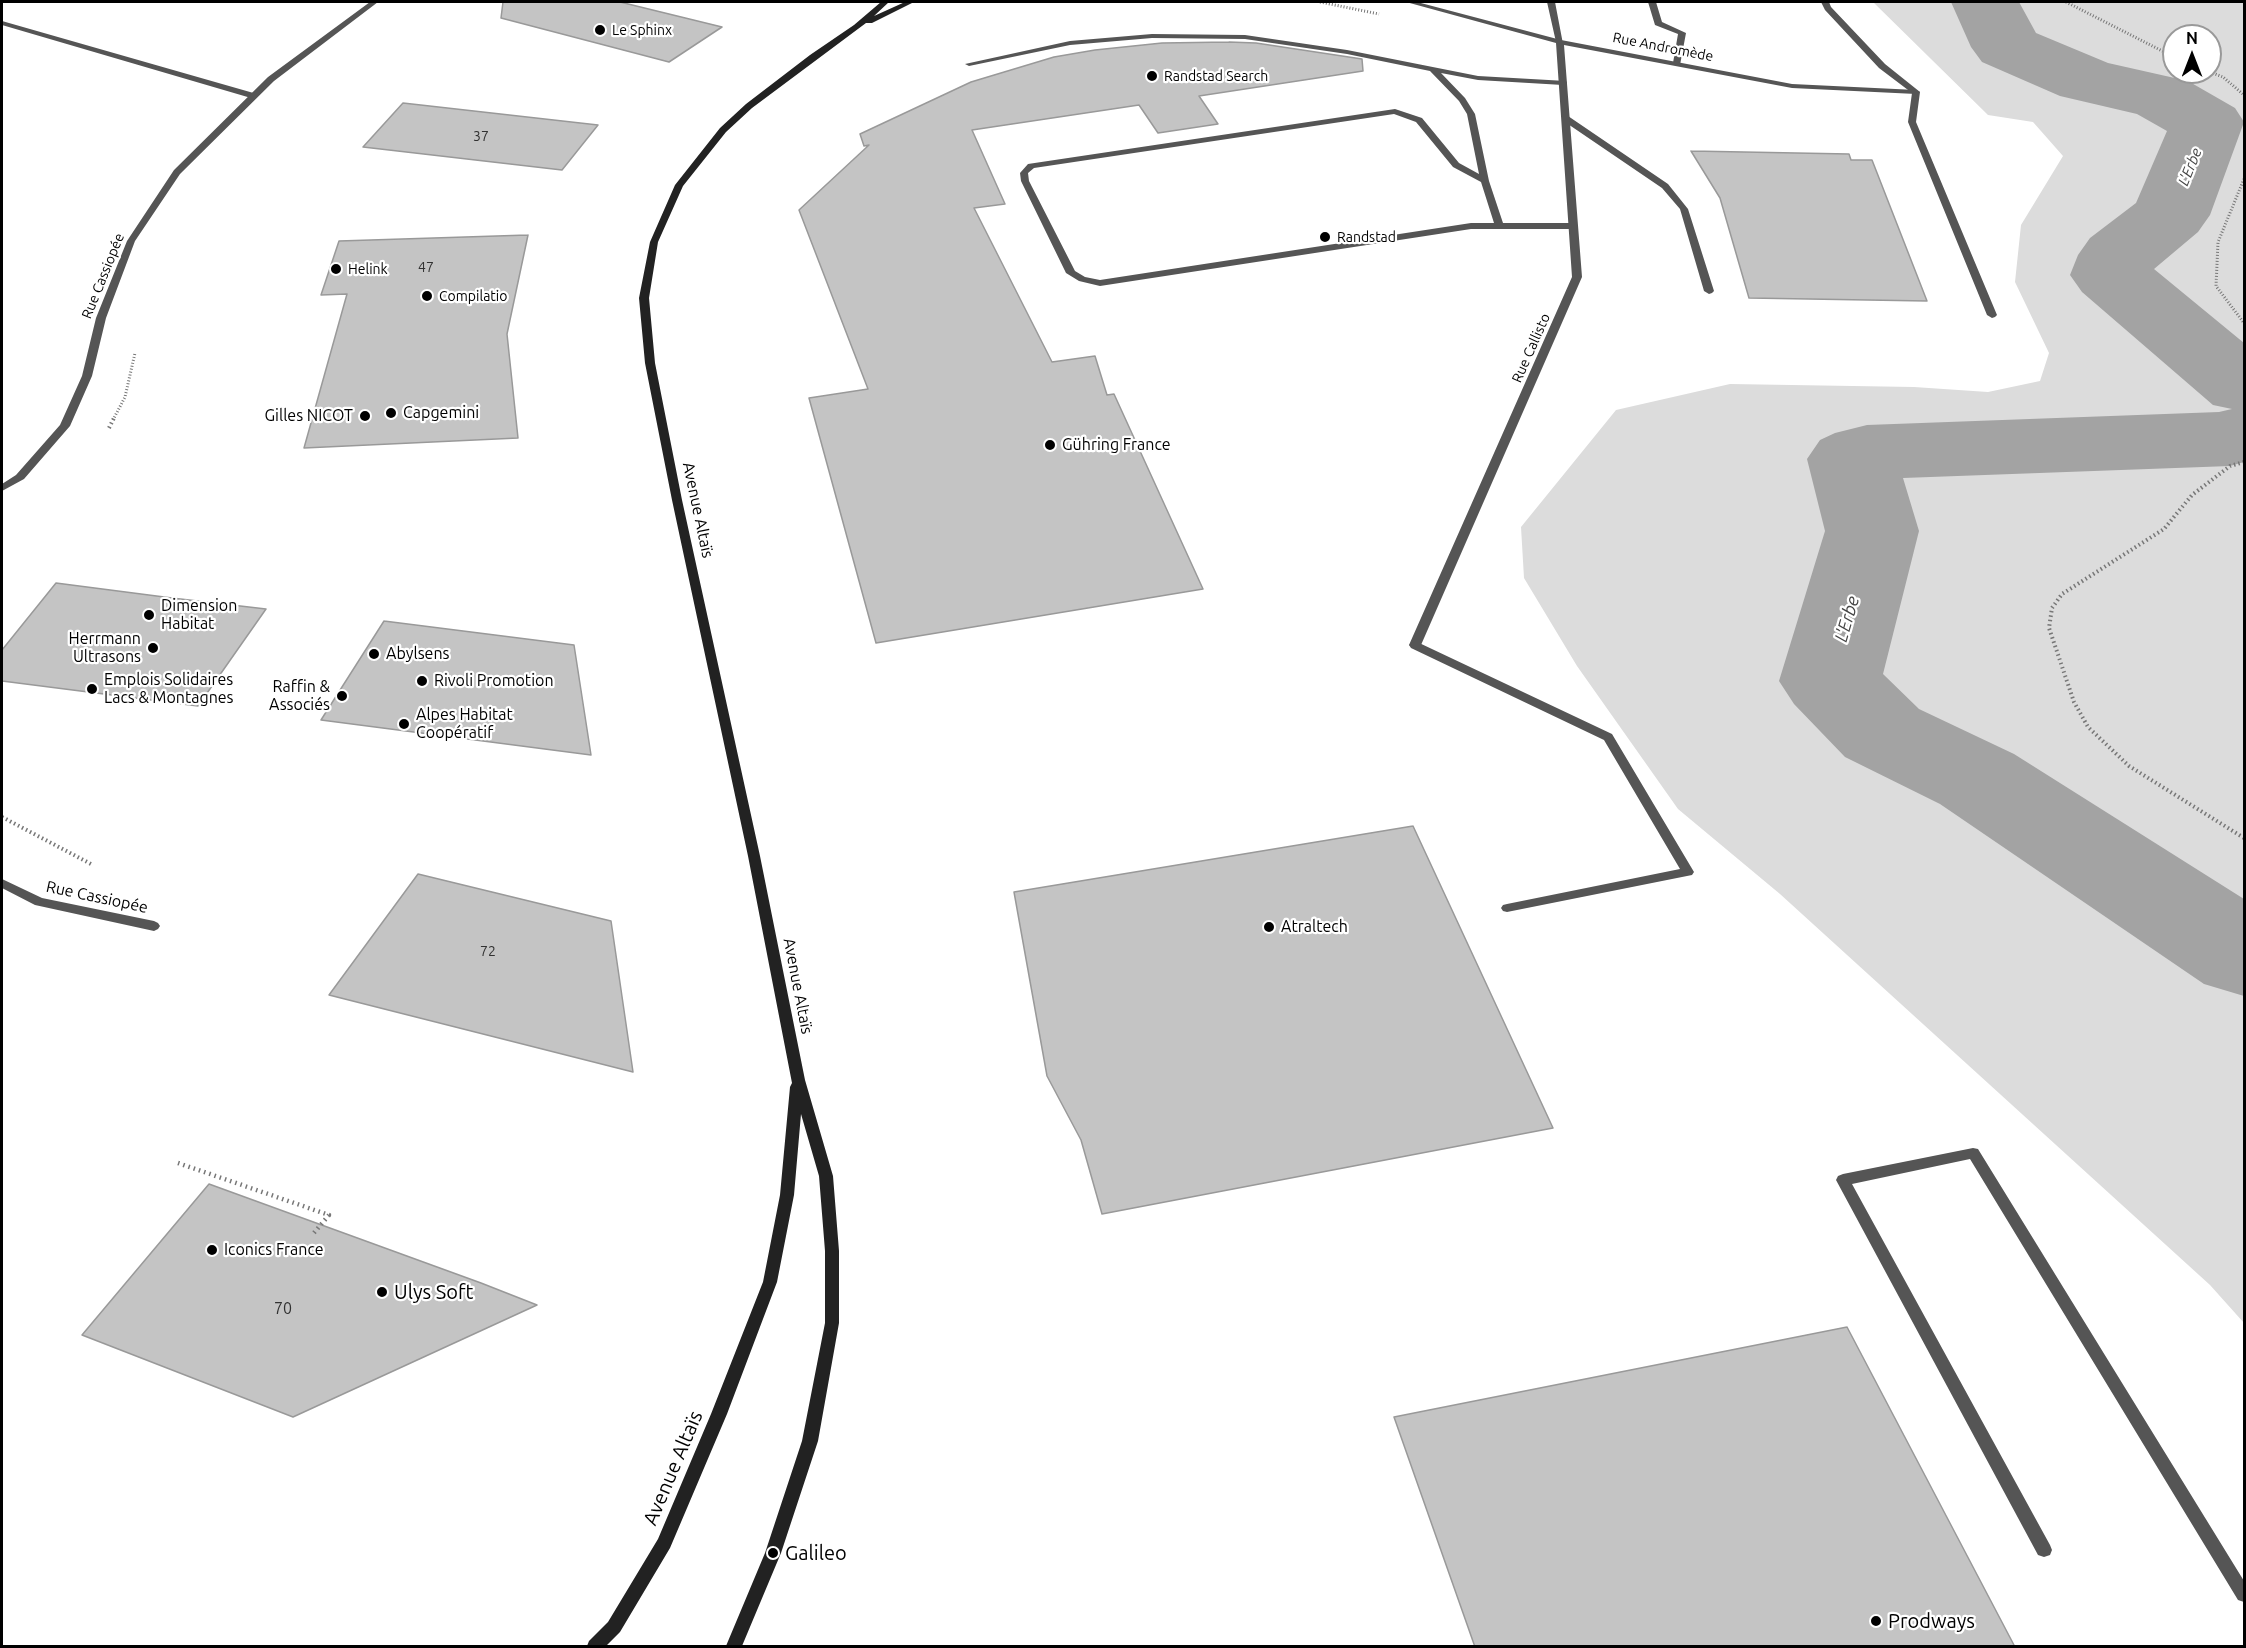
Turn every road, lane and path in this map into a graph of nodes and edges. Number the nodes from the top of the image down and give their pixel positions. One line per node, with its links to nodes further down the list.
1 (374, 2): 20 (street, Rue Cassiopée)
2 (885, 2): 10 (street, Avenue Altaïs)
3 (910, 2): 10 (street, Avenue Altaïs)
4 (1410, 2): 11 (street, Rue Andromède)
5 (1551, 2): 11 (street, Rue Callisto)
6 (1652, 2): 13 (street)
7 (1825, 2): 18 (street)
8 (2066, 2): 12 (path)
9 (2, 23): 20 (street)
10 (857, 27): 39 (street, Avenue Altaïs)
11 (1560, 42): 13 (street, Rue Andromède); 17 (street, Rue Callisto)
12 (2162, 51)
13 (1677, 63): 18 (street, Rue Andromède)
14 (969, 64): 15 (street)
15 (1433, 69): 17 (street); 23 (street)
16 (2222, 77): 19 (path)
17 (1563, 83): 21 (street, Rue Callisto)
18 (1916, 92): 27 (street)
19 (2244, 95)
20 (254, 96): 32 (street, Rue Cassiopée)
21 (1565, 118): 25 (street, Rue Callisto); 26 (street)
22 (2244, 179): 28 (path)
23 (1485, 181): 24 (street); 24 (street)
24 (1499, 225): 25 (street)
25 (1573, 226): 37 (street, Rue Callisto)
26 (1709, 291)
27 (1992, 315)
28 (2244, 323)
29 (136, 347): 30 (path)
30 (106, 432)
31 (2244, 462): 34 (path)
32 (2, 488)
33 (2, 817): 35 (path)
34 (2244, 838)
35 (91, 864)
36 (2, 883): 38 (street, Rue Cassiopée)
37 (1507, 908)
38 (153, 926)
39 (798, 1080): 44 (street, Avenue Altaïs); 45 (street, Avenue Altaïs)
40 (178, 1163): 41 (path)
41 (313, 1234)
42 (2044, 1550): 43 (street)
43 (2244, 1595)
44 (595, 1647)
45 (734, 1647)

